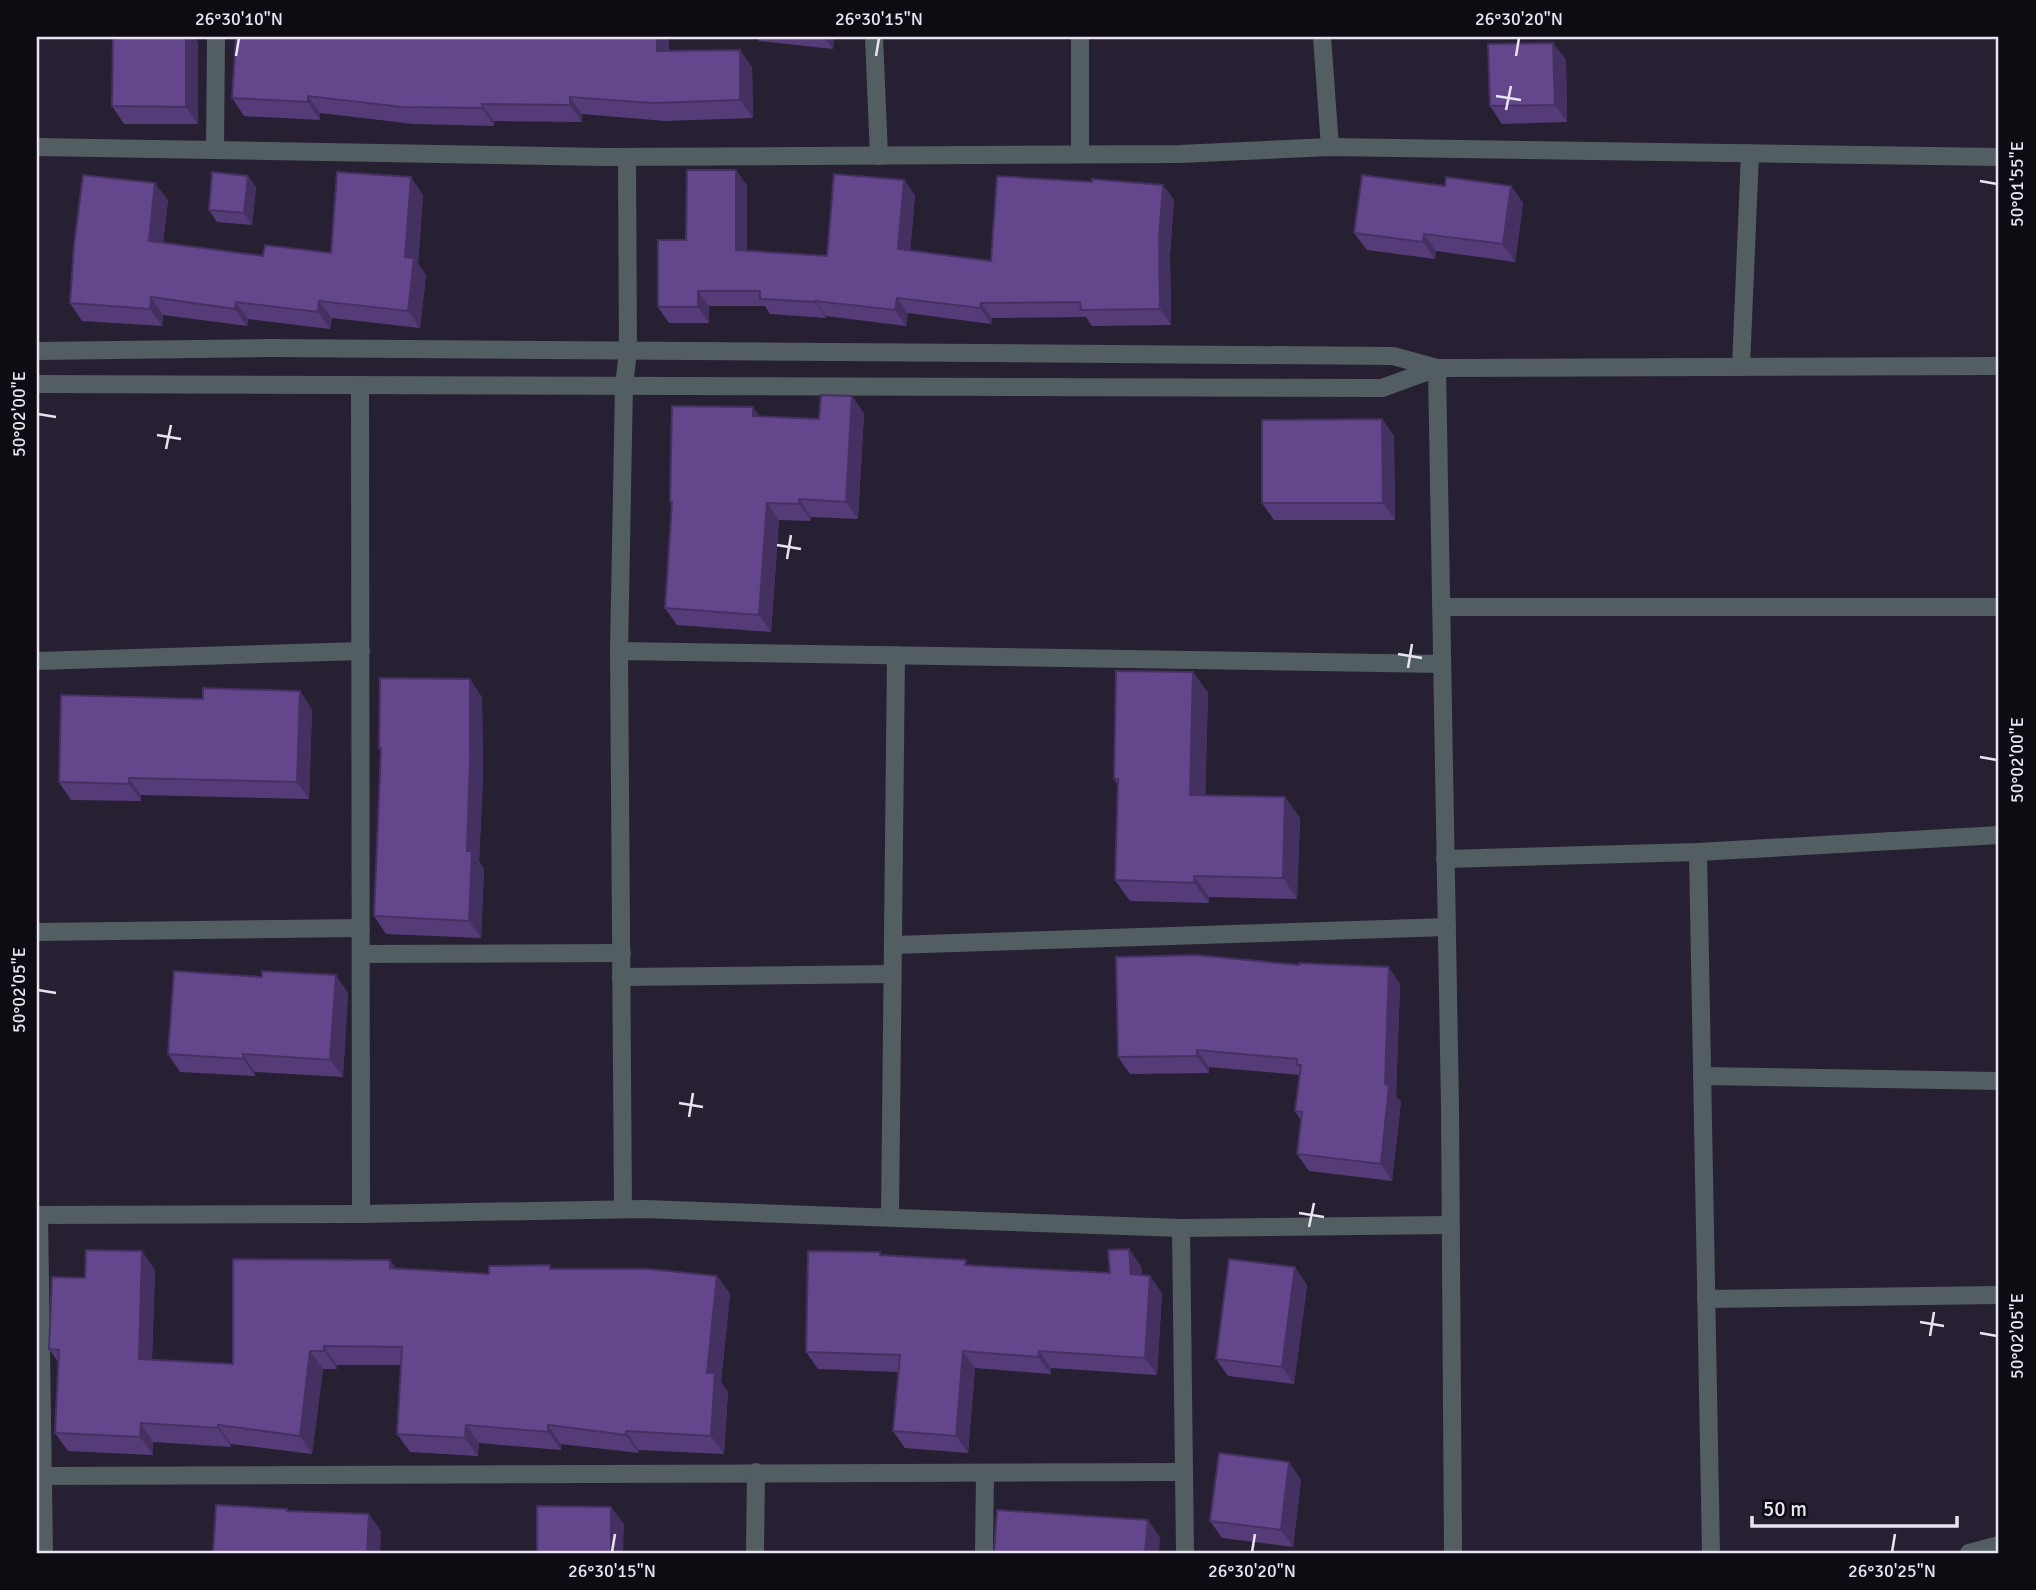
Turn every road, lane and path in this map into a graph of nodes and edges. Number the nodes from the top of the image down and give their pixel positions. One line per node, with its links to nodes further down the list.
1 (216, 37): 7 (street)
2 (874, 37): 10 (street)
3 (1080, 37): 9 (street)
4 (1322, 37): 6 (street)
5 (37, 147): 7 (street)
6 (1331, 147): 8 (street); 9 (street)
7 (215, 150): 11 (street)
8 (1750, 153): 12 (street); 16 (street)
9 (1080, 154): 10 (street)
10 (879, 156): 11 (street)
11 (627, 157): 14 (street)
12 (1999, 157)
13 (37, 351): 14 (street)
14 (628, 351): 17 (street); 20 (street)
15 (1999, 366): 16 (street)
16 (1741, 367): 17 (street)
17 (1437, 368): 20 (street); 21 (street)
18 (37, 384): 19 (street)
19 (360, 385): 20 (street); 23 (street)
20 (624, 386): 24 (street)
21 (1441, 607): 22 (street); 27 (street)
22 (1999, 607)
23 (360, 651): 26 (street); 32 (street)
24 (619, 651): 25 (street); 35 (street)
25 (896, 655): 27 (street); 34 (street)
26 (37, 661)
27 (1443, 664): 30 (street)
28 (1999, 835): 29 (street)
29 (1698, 852): 30 (street); 39 (street)
30 (1446, 859): 31 (street)
31 (1447, 927): 34 (street); 45 (street)
32 (361, 928): 33 (street); 36 (street)
33 (37, 932)
34 (892, 945): 37 (street)
35 (622, 953): 36 (street); 38 (street)
36 (360, 954): 42 (street)
37 (892, 974): 38 (street); 44 (street)
38 (621, 977): 41 (street)
39 (1702, 1076): 40 (street); 48 (street)
40 (1999, 1080)
41 (623, 1209): 42 (street); 44 (street)
42 (361, 1214): 43 (street)
43 (38, 1215): 52 (street)
44 (890, 1217): 46 (street)
45 (1450, 1225): 46 (street); 58 (street)
46 (1181, 1228): 51 (street)
47 (1999, 1295): 48 (street)
48 (1706, 1299): 59 (street)
49 (756, 1472): 50 (street); 52 (street); 55 (street)
50 (985, 1472): 51 (street); 56 (street)
51 (1184, 1472): 57 (street)
52 (44, 1476): 54 (street)
53 (1999, 1545): 60 (street)
54 (44, 1553)
55 (755, 1553)
56 (984, 1553)
57 (1185, 1553)
58 (1453, 1553)
59 (1711, 1553)
60 (1969, 1553)

